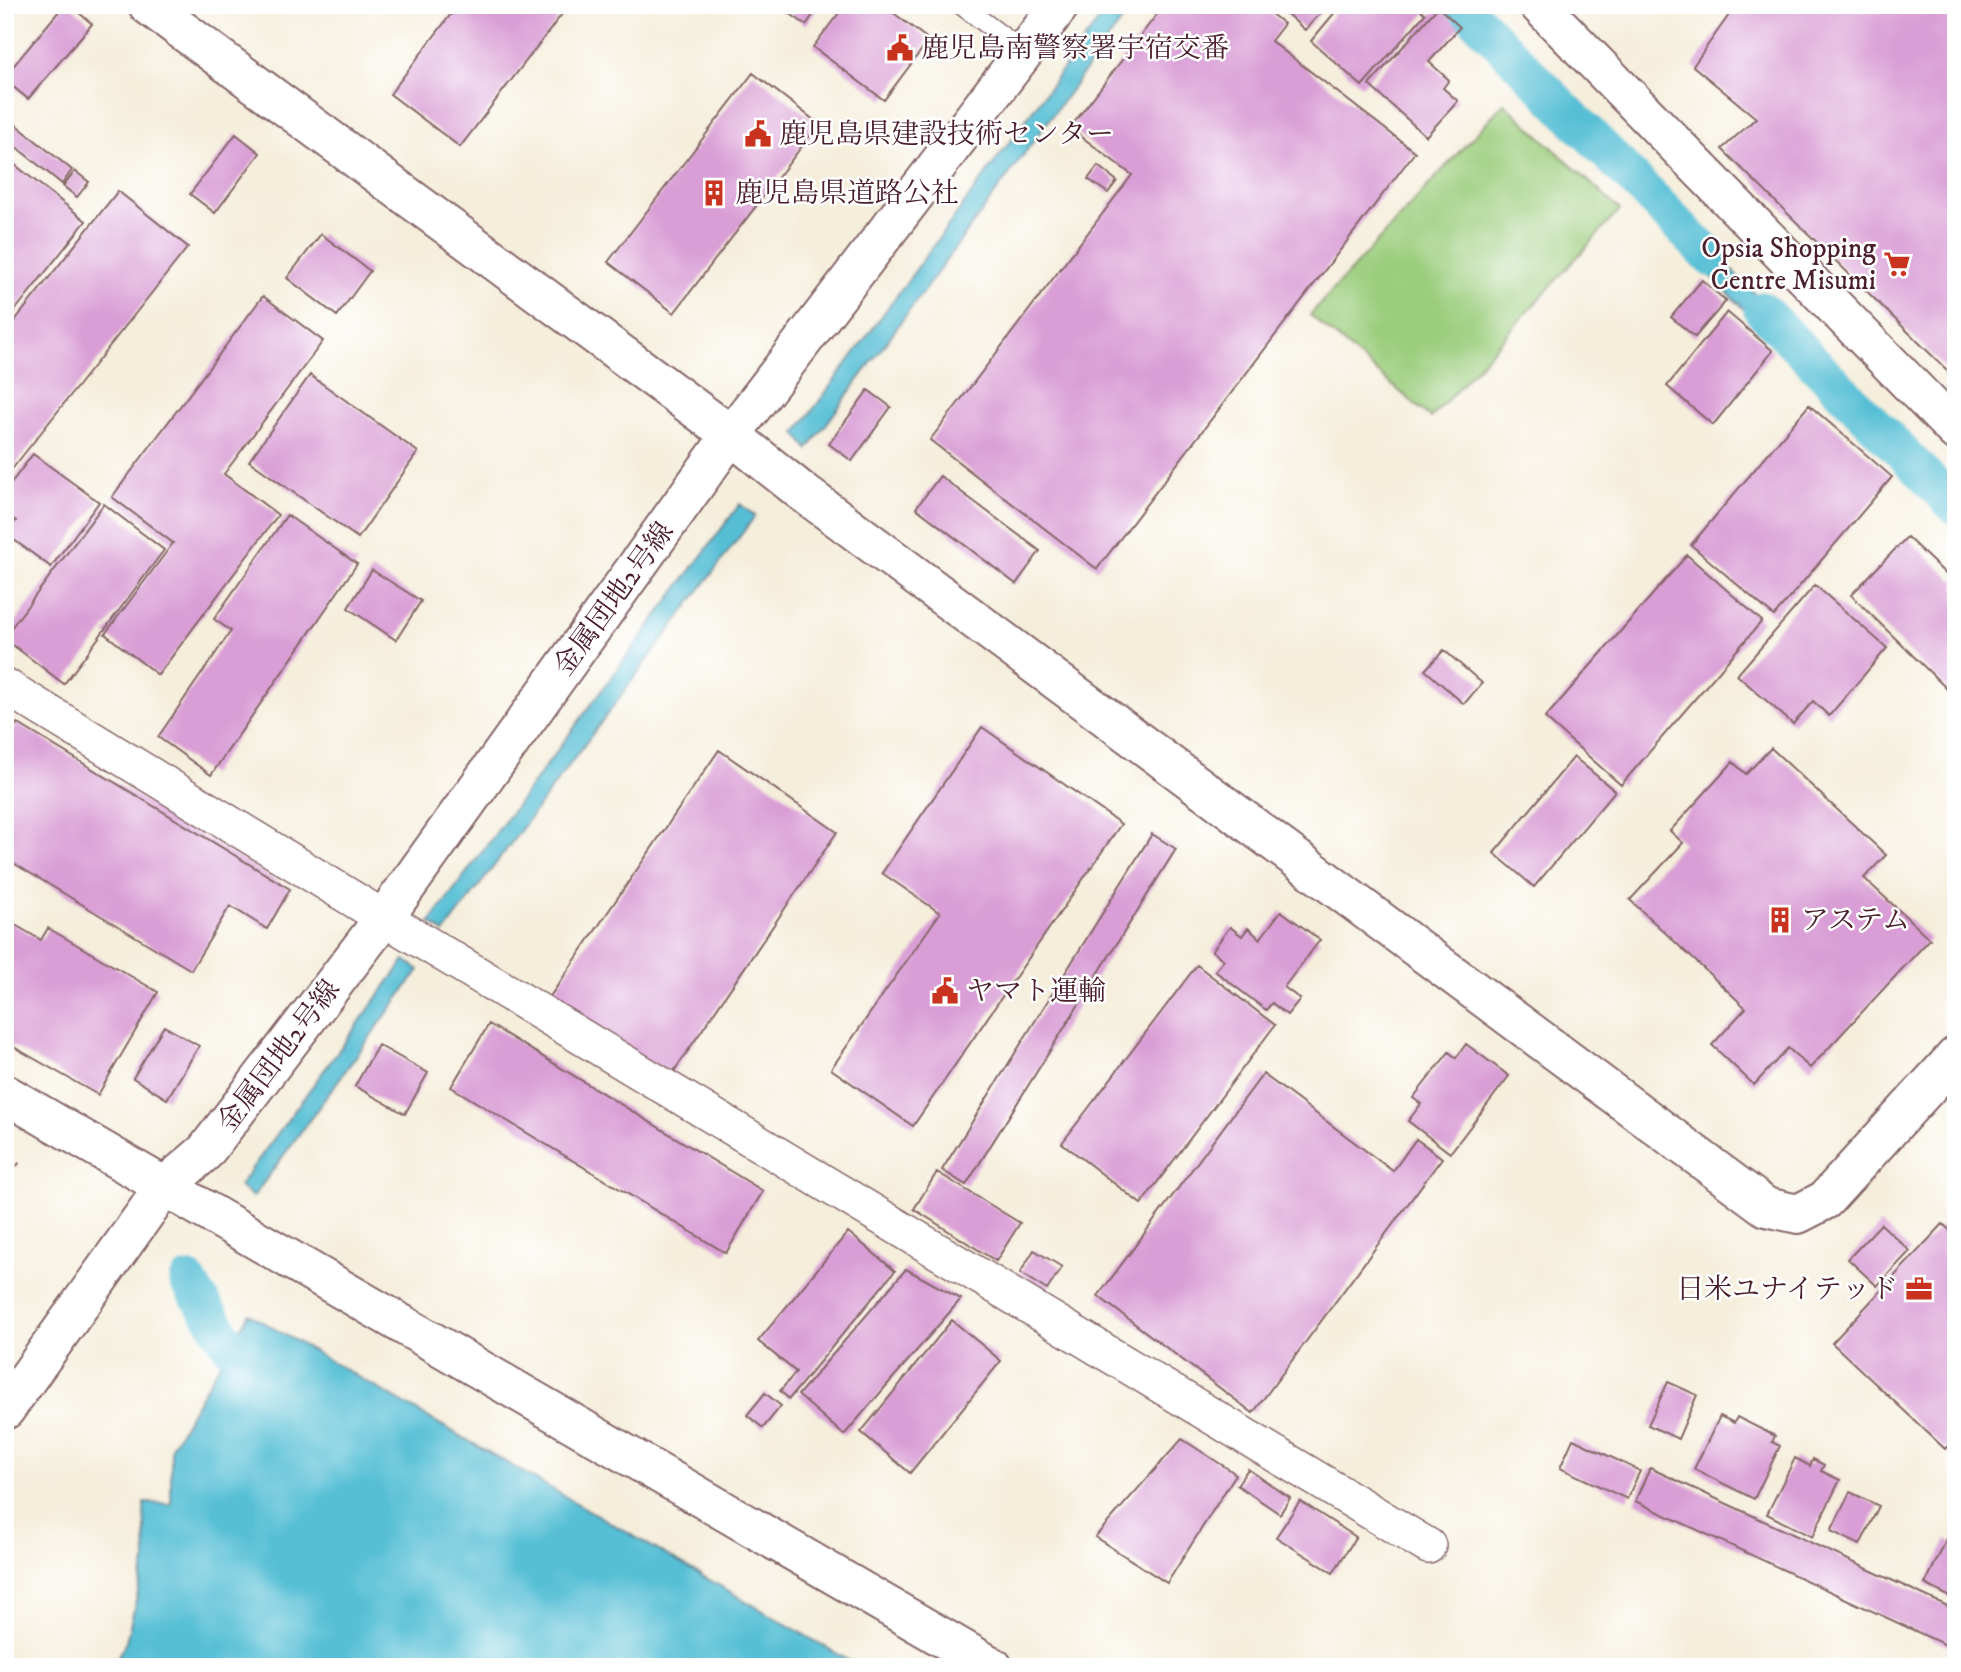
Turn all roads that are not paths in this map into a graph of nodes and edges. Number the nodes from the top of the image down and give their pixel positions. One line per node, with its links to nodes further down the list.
1 (148, 5): 7 (street)
2 (961, 5): 5 (lane)
3 (1060, 5): 5 (street, 金属団地2号線)
4 (1539, 5): 6 (street)
5 (1024, 51): 7 (street, 金属団地2号線)
6 (1956, 431)
7 (731, 435): 9 (street, 金属団地2号線); 10 (street)
8 (5, 686): 9 (street)
9 (384, 918): 12 (street, 金属団地2号線); 14 (street)
10 (1956, 1056)
11 (5, 1094): 12 (street)
12 (164, 1187): 13 (street, 金属団地2号線); 15 (street)
13 (5, 1410)
14 (1428, 1546)
15 (993, 1667)

